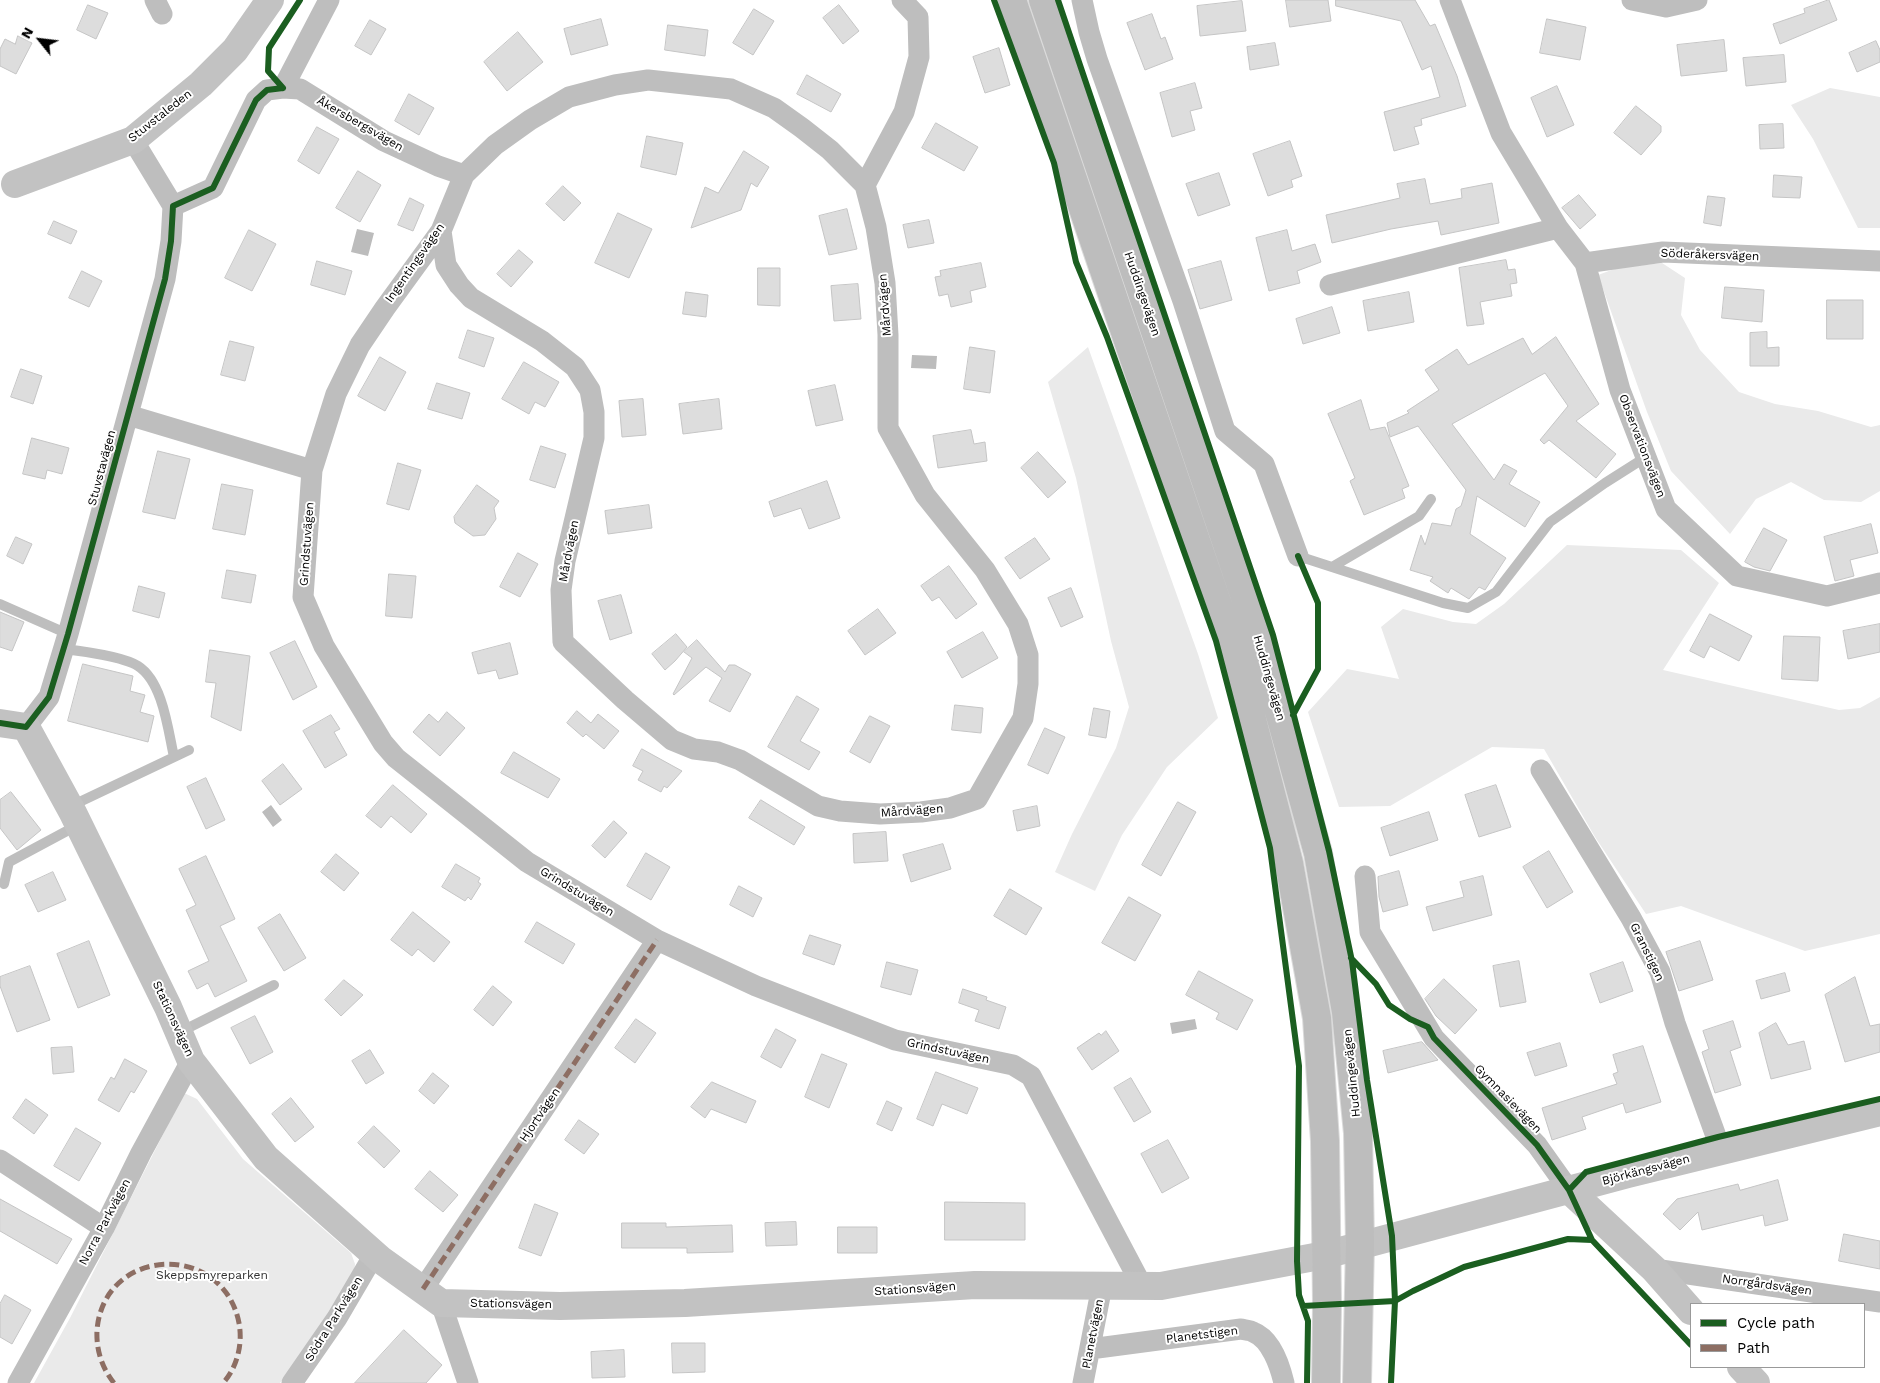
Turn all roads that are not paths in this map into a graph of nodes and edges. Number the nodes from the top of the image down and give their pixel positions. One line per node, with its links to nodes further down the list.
1 (270, 0): 11 (street, Stuvstaleden)
2 (329, 0): 10 (street)
3 (902, 0): 14 (street)
4 (1012, 0): 48 (main road, Huddingevägen)
5 (1043, 0): 46 (main road, Huddingevägen)
6 (1082, 0): 25 (street)
7 (1450, 0): 16 (street)
8 (1632, 0): 9 (street)
9 (1697, 0)
10 (283, 88): 12 (street, Åkersbergsvägen); 15 (street)
11 (133, 140): 13 (street, Stuvstaleden); 15 (street)
12 (464, 175): 14 (street, Ingentingsvägen); 17 (street, Ingentingsvägen)
13 (15, 184)
14 (865, 185): 17 (street, Mårdvägen)
15 (173, 206): 21 (street, Stuvstavägen)
16 (1558, 228): 19 (street); 20 (street)
17 (441, 231): 23 (street, Ingentingsvägen)
18 (1880, 261): 19 (street, Söderåkersvägen)
19 (1585, 262): 22 (street, Observationsvägen)
20 (1330, 285)
21 (128, 415): 23 (street); 29 (street, Stuvstavägen)
22 (1646, 457): 26 (lane); 27 (street, Observationsvägen)
23 (312, 470): 37 (street, Grindstuvägen)
24 (1431, 499): 26 (lane)
25 (1298, 556): 26 (lane)
26 (1332, 567)
27 (1880, 583)
28 (0, 604): 29 (lane)
29 (66, 641): 30 (street, Stuvstavägen); 32 (lane)
30 (13, 725): 34 (street, Stationsvägen)
31 (189, 750): 32 (lane)
32 (174, 757): 34 (lane)
33 (1541, 770): 42 (street, Granstigen)
34 (74, 815): 36 (lane); 39 (street, Stationsvägen)
35 (1365, 876): 44 (street, Gymnasievägen)
36 (4, 884)
37 (657, 940): 51 (street, Grindstuvägen); 52 (street, Hjortvägen)
38 (274, 984): 39 (lane)
39 (179, 1033): 40 (street, Stationsvägen)
40 (191, 1060): 45 (street, Norra Parkvägen); 47 (street, Stationsvägen)
41 (1880, 1112): 42 (street, Björkängsvägen)
42 (1722, 1150): 44 (street, Björkängsvägen)
43 (0, 1160): 45 (street)
44 (1569, 1190): 46 (street, Björkängsvägen); 49 (street, Gymnasievägen)
45 (104, 1228): 57 (street, Norra Parkvägen)
46 (1360, 1244): 48 (street, Björkängsvägen); 63 (main road, Huddingevägen)
47 (375, 1253): 52 (street, Stationsvägen); 58 (street, Södra Parkvägen)
48 (1325, 1255): 51 (street, Stationsvägen); 62 (main road, Huddingevägen)
49 (1654, 1269): 53 (street, Norrgårdsvägen); 54 (street, Gymnasievägen)
50 (1102, 1286): 51 (street, Stationsvägen); 52 (street, Stationsvägen); 55 (street, Planetvägen)
51 (1142, 1286)
52 (432, 1296): 59 (street)
53 (1880, 1302)
54 (1690, 1310)
55 (1090, 1350): 60 (street, Planetvägen); 61 (street, Planetstigen)
56 (1742, 1368): 64 (street)
57 (18, 1383)
58 (292, 1383)
59 (468, 1383)
60 (1083, 1383)
61 (1284, 1383)
62 (1326, 1383)
63 (1357, 1383)
64 (1756, 1383)

